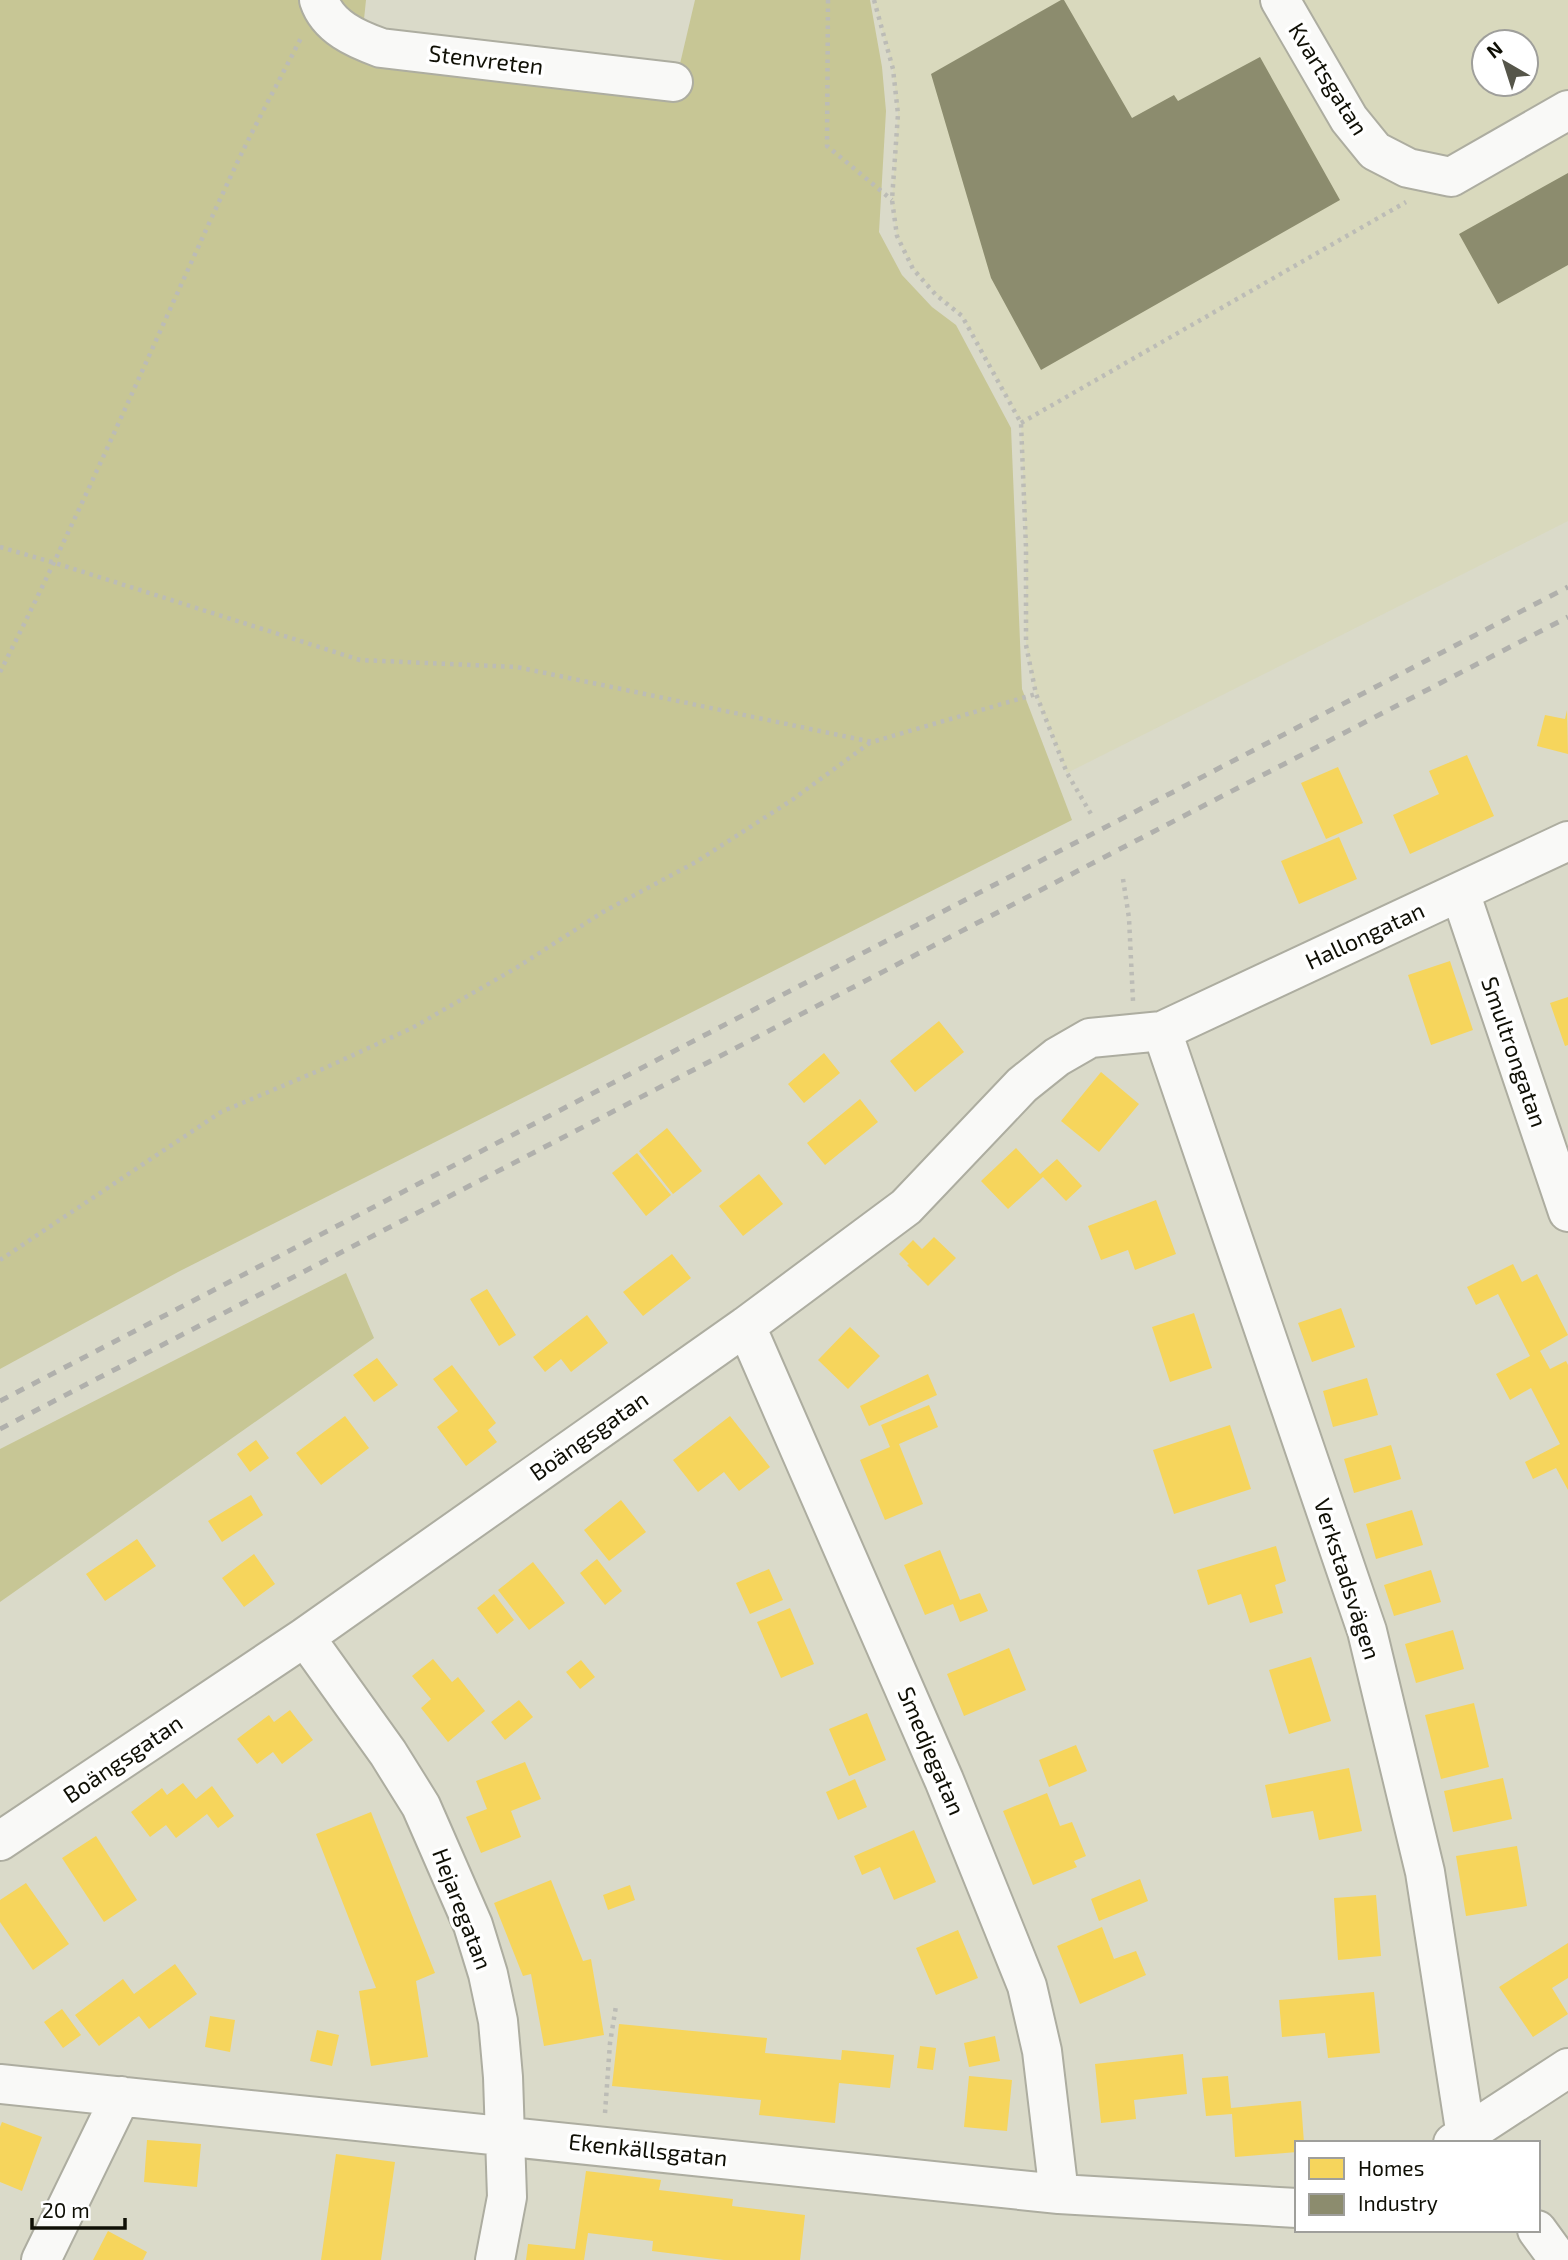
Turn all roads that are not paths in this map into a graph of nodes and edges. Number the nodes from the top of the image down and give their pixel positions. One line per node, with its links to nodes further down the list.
1 (1280, 0): 4 (street, Kvartsgatan)
2 (319, 1): 3 (street, Stenvreten)
3 (673, 82)
4 (1568, 110)
5 (1568, 841): 6 (street, Hallongatan)
6 (1460, 892): 7 (street, Hallongatan); 8 (street, Smultrongatan)
7 (1148, 1032): 9 (street, Boängsgatan); 16 (street, Verkstadsvägen)
8 (1568, 1212)
9 (746, 1326): 10 (street, Boängsgatan); 17 (street, Smedjegatan)
10 (304, 1637): 11 (street, Boängsgatan); 15 (street, Hejaregatan)
11 (0, 1841)
12 (1568, 2068): 16 (street)
13 (0, 2084): 14 (street, Ekenkällsgatan)
14 (121, 2096): 15 (street, Ekenkällsgatan); 20 (street)
15 (504, 2135): 17 (street, Ekenkällsgatan); 21 (street, Hejaregatan)
16 (1463, 2141)
17 (1059, 2194): 18 (street, Ekenkällsgatan)
18 (1295, 2208)
19 (1538, 2232): 22 (street)
20 (41, 2260)
21 (495, 2260)
22 (1559, 2260)

